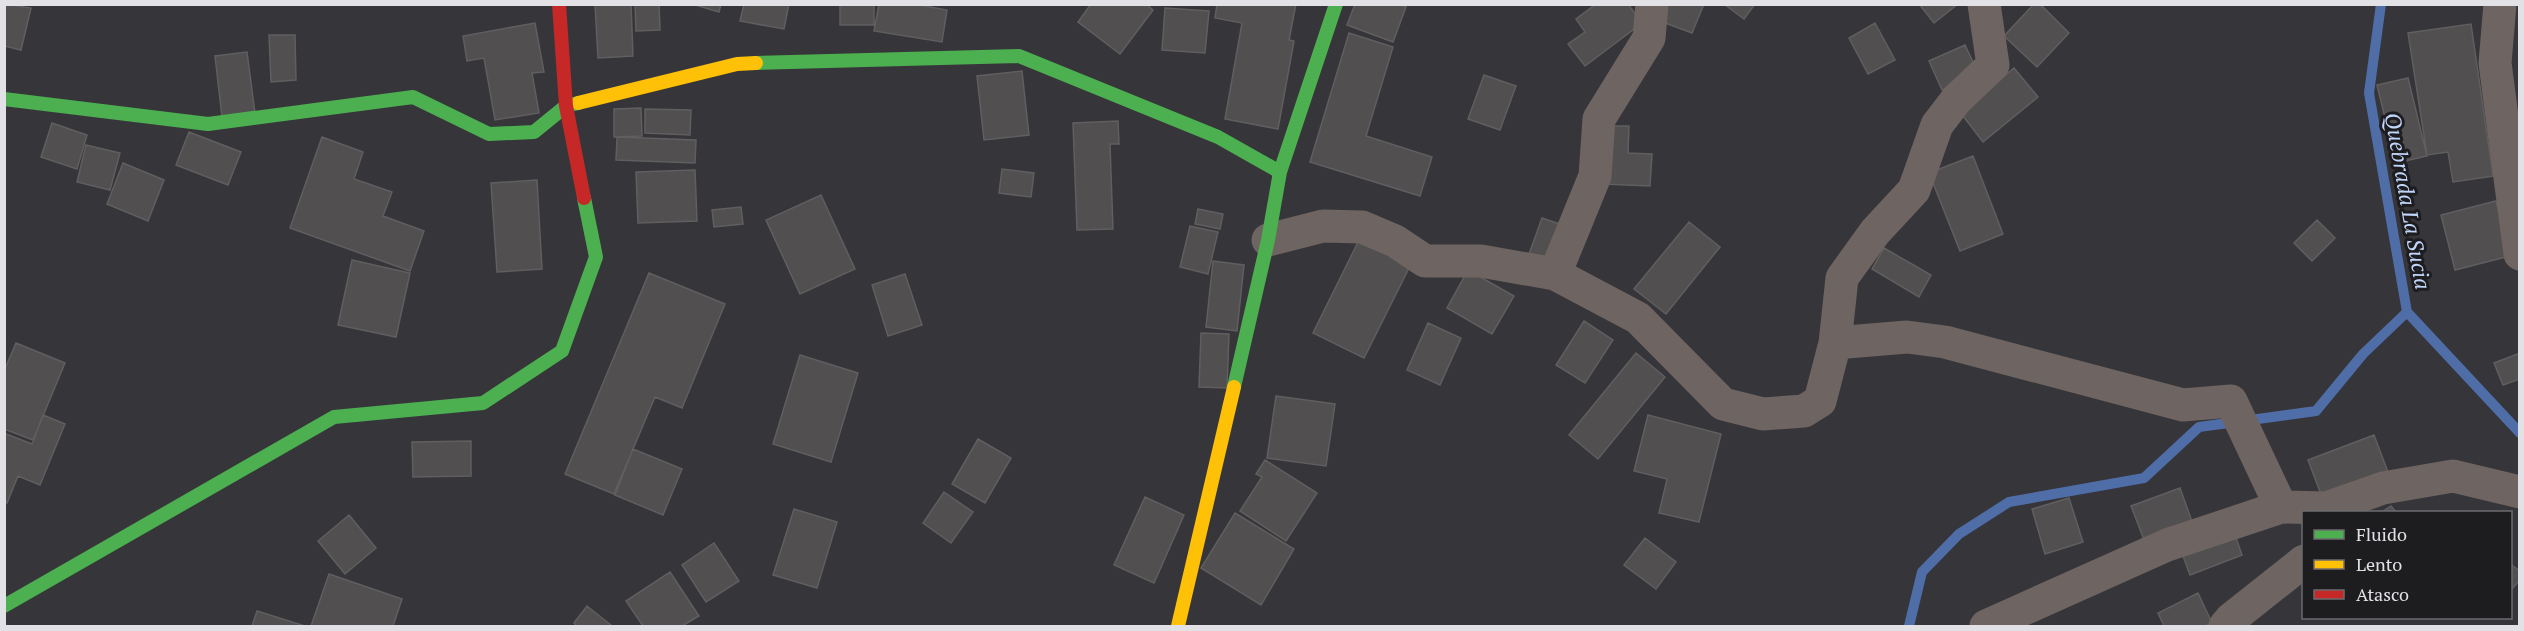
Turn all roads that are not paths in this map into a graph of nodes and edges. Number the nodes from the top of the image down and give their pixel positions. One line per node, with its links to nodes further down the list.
1 (559, 4): 7 (street)
2 (1336, 4): 8 (street)
3 (1652, 4): 11 (street)
4 (1984, 4): 12 (street)
5 (2500, 4): 10 (street)
6 (4, 99): 7 (street)
7 (566, 106): 8 (street); 18 (street)
8 (1280, 172): 9 (street)
9 (1268, 240): 11 (street); 19 (street)
10 (2520, 254)
11 (1555, 274): 12 (street)
12 (1835, 343): 15 (street)
13 (2383, 488): 14 (street); 15 (street); 16 (street)
14 (2520, 492)
15 (2281, 507): 20 (street)
16 (2359, 511)
17 (2302, 563): 21 (street)
18 (4, 606)
19 (1179, 627)
20 (1986, 627)
21 (2225, 627)

